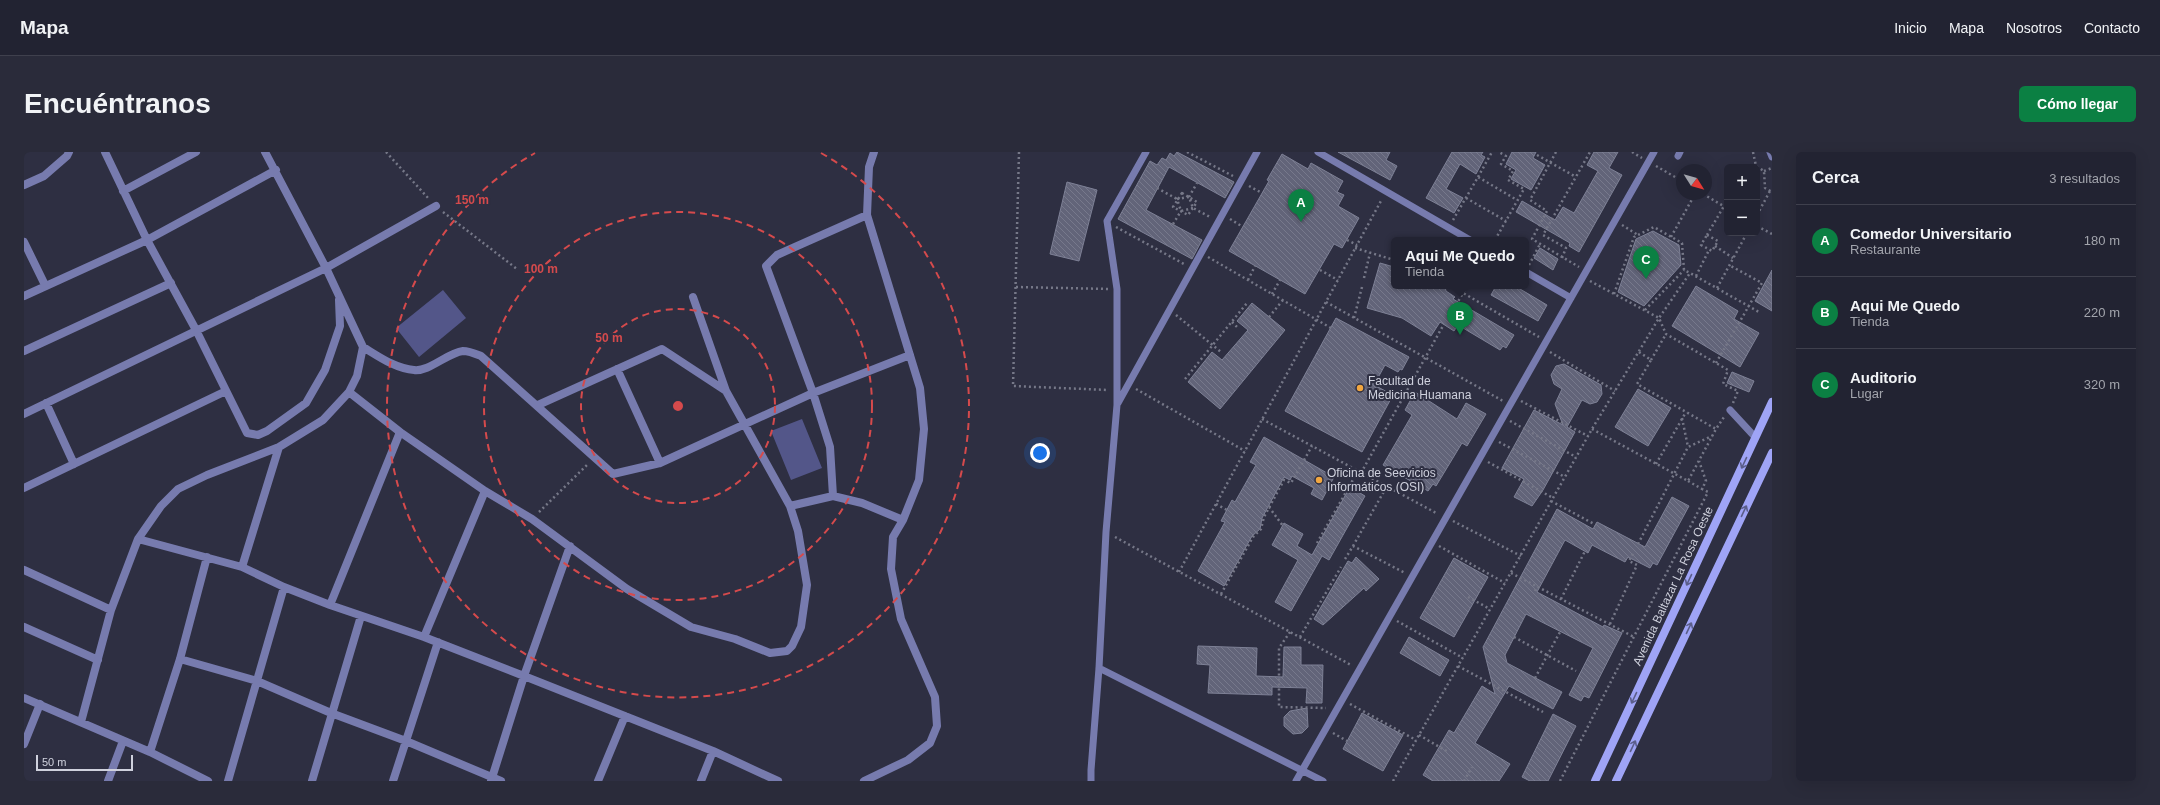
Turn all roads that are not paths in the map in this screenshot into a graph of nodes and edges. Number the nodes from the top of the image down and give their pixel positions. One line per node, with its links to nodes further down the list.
1 (69, 152): 13 (street)
2 (105, 152): 14 (street)
3 (196, 152): 14 (street)
4 (265, 152): 12 (street)
5 (874, 152): 16 (street)
6 (1146, 152): 40 (lane)
7 (1257, 152): 40 (lane)
8 (1318, 152): 17 (lane)
9 (1654, 152): 27 (lane)
10 (1770, 152): 11 (lane)
11 (1772, 157)
12 (276, 170): 18 (street); 20 (street)
13 (24, 185)
14 (123, 191): 18 (street)
15 (436, 206): 20 (street)
16 (867, 215): 31 (street); 36 (street)
17 (1464, 237)
18 (147, 240): 22 (street); 23 (street)
19 (24, 242): 23 (street)
20 (326, 268): 25 (street); 28 (street)
21 (1529, 273): 27 (lane)
22 (171, 283): 28 (street); 30 (street)
23 (45, 285): 24 (street)
24 (24, 296)
25 (339, 297): 29 (street); 34 (street)
26 (693, 297): 33 (street)
27 (1571, 298): 82 (lane)
28 (196, 330): 34 (street); 38 (street)
29 (363, 347): 35 (street); 39 (street)
30 (24, 351)
31 (910, 355): 36 (street); 54 (street)
32 (617, 369): 33 (street); 39 (street); 49 (street)
33 (726, 390): 43 (street)
34 (226, 391): 48 (street)
35 (349, 392): 44 (street); 46 (street)
36 (814, 393): 43 (street); 52 (street)
37 (1772, 402): 45 (street, Avenida Baltazar La Rosa Oeste)
38 (46, 403): 42 (street); 48 (street)
39 (538, 405): 49 (street)
40 (1117, 405): 69 (lane)
41 (1730, 410): 45 (lane)
42 (24, 414)
43 (746, 424): 49 (street); 53 (street)
44 (400, 432): 51 (street); 61 (street)
45 (1755, 437): 97 (street, Avenida Baltazar La Rosa Oeste, one-way to 97)
46 (279, 447): 55 (street); 58 (street)
47 (1772, 453): 98 (street, one-way to 47)
48 (74, 464): 50 (street)
49 (660, 464)
50 (24, 488)
51 (485, 491): 56 (street); 65 (street)
52 (833, 496): 53 (street); 54 (street)
53 (790, 506): 56 (street)
54 (903, 520): 93 (street)
55 (138, 539): 57 (street); 62 (street)
56 (570, 546): 70 (street)
57 (207, 557): 58 (street); 67 (street)
58 (242, 567): 60 (street)
59 (24, 570): 62 (street)
60 (284, 587): 61 (street); 71 (street)
61 (330, 605): 63 (street)
62 (111, 610): 68 (street)
63 (361, 616): 65 (street); 74 (street)
64 (24, 627): 68 (street)
65 (424, 637): 66 (street)
66 (438, 642): 70 (street); 77 (street)
67 (180, 659): 71 (street); 81 (street)
68 (98, 660): 76 (street)
69 (1099, 668): 82 (lane); 94 (lane)
70 (524, 676): 75 (street); 83 (street)
71 (257, 681): 74 (street); 86 (street)
72 (24, 698): 73 (street)
73 (40, 704): 76 (street); 79 (street)
74 (331, 713): 77 (street); 87 (street)
75 (625, 716): 80 (street); 90 (street)
76 (81, 722): 78 (street)
77 (406, 740): 83 (street); 88 (street)
78 (123, 741): 81 (street); 84 (street)
79 (24, 744)
80 (713, 751): 91 (street); 92 (street)
81 (150, 752): 85 (street)
82 (1302, 771): 95 (lane); 96 (lane)
83 (492, 779): 89 (street)
84 (108, 781)
85 (207, 781)
86 (228, 781)
87 (312, 781)
88 (393, 781)
89 (501, 781)
90 (598, 781)
91 (701, 781)
92 (778, 781)
93 (864, 781)
94 (1092, 781)
95 (1296, 781)
96 (1323, 781)
97 (1595, 781)
98 (1616, 781)

